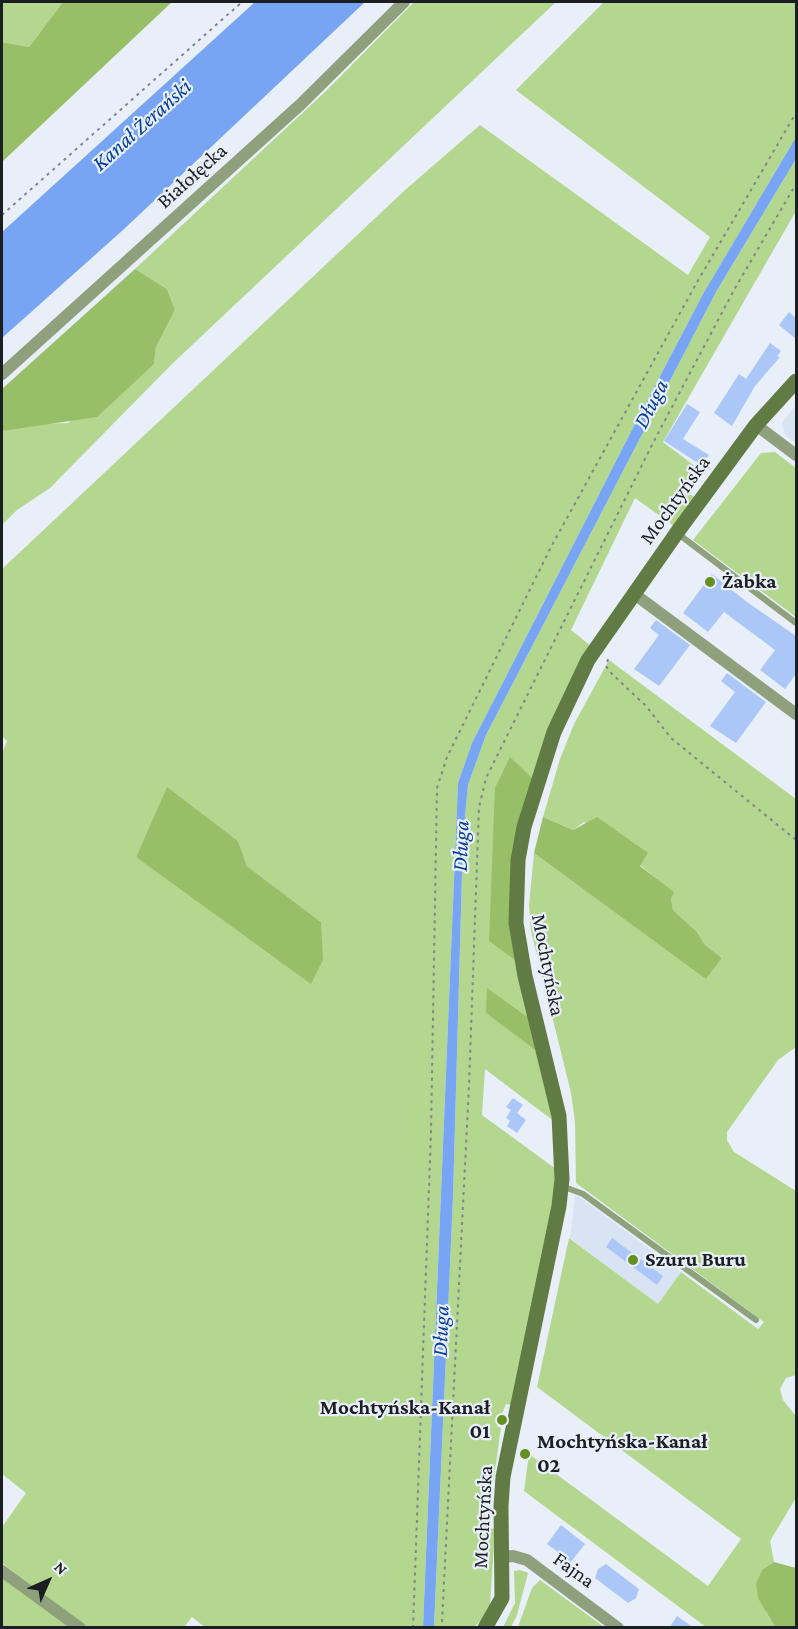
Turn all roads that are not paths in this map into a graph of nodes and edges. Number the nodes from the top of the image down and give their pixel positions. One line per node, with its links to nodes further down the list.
1 (404, 2): 2 (street, Białołęcka)
2 (2, 374)
3 (796, 381): 4 (street, Mochtyńska)
4 (756, 425): 5 (street); 6 (street, Mochtyńska)
5 (796, 455)
6 (676, 533): 7 (street, Mochtyńska); 8 (lane)
7 (633, 593): 9 (street); 10 (street, Mochtyńska)
8 (796, 623)
9 (796, 714)
10 (561, 1186): 11 (lane); 12 (street, Mochtyńska)
11 (756, 1320)
12 (501, 1557): 15 (street, Mochtyńska); 16 (street, Fajna)
13 (2, 1571): 14 (street)
14 (81, 1628)
15 (485, 1628)
16 (618, 1628)

